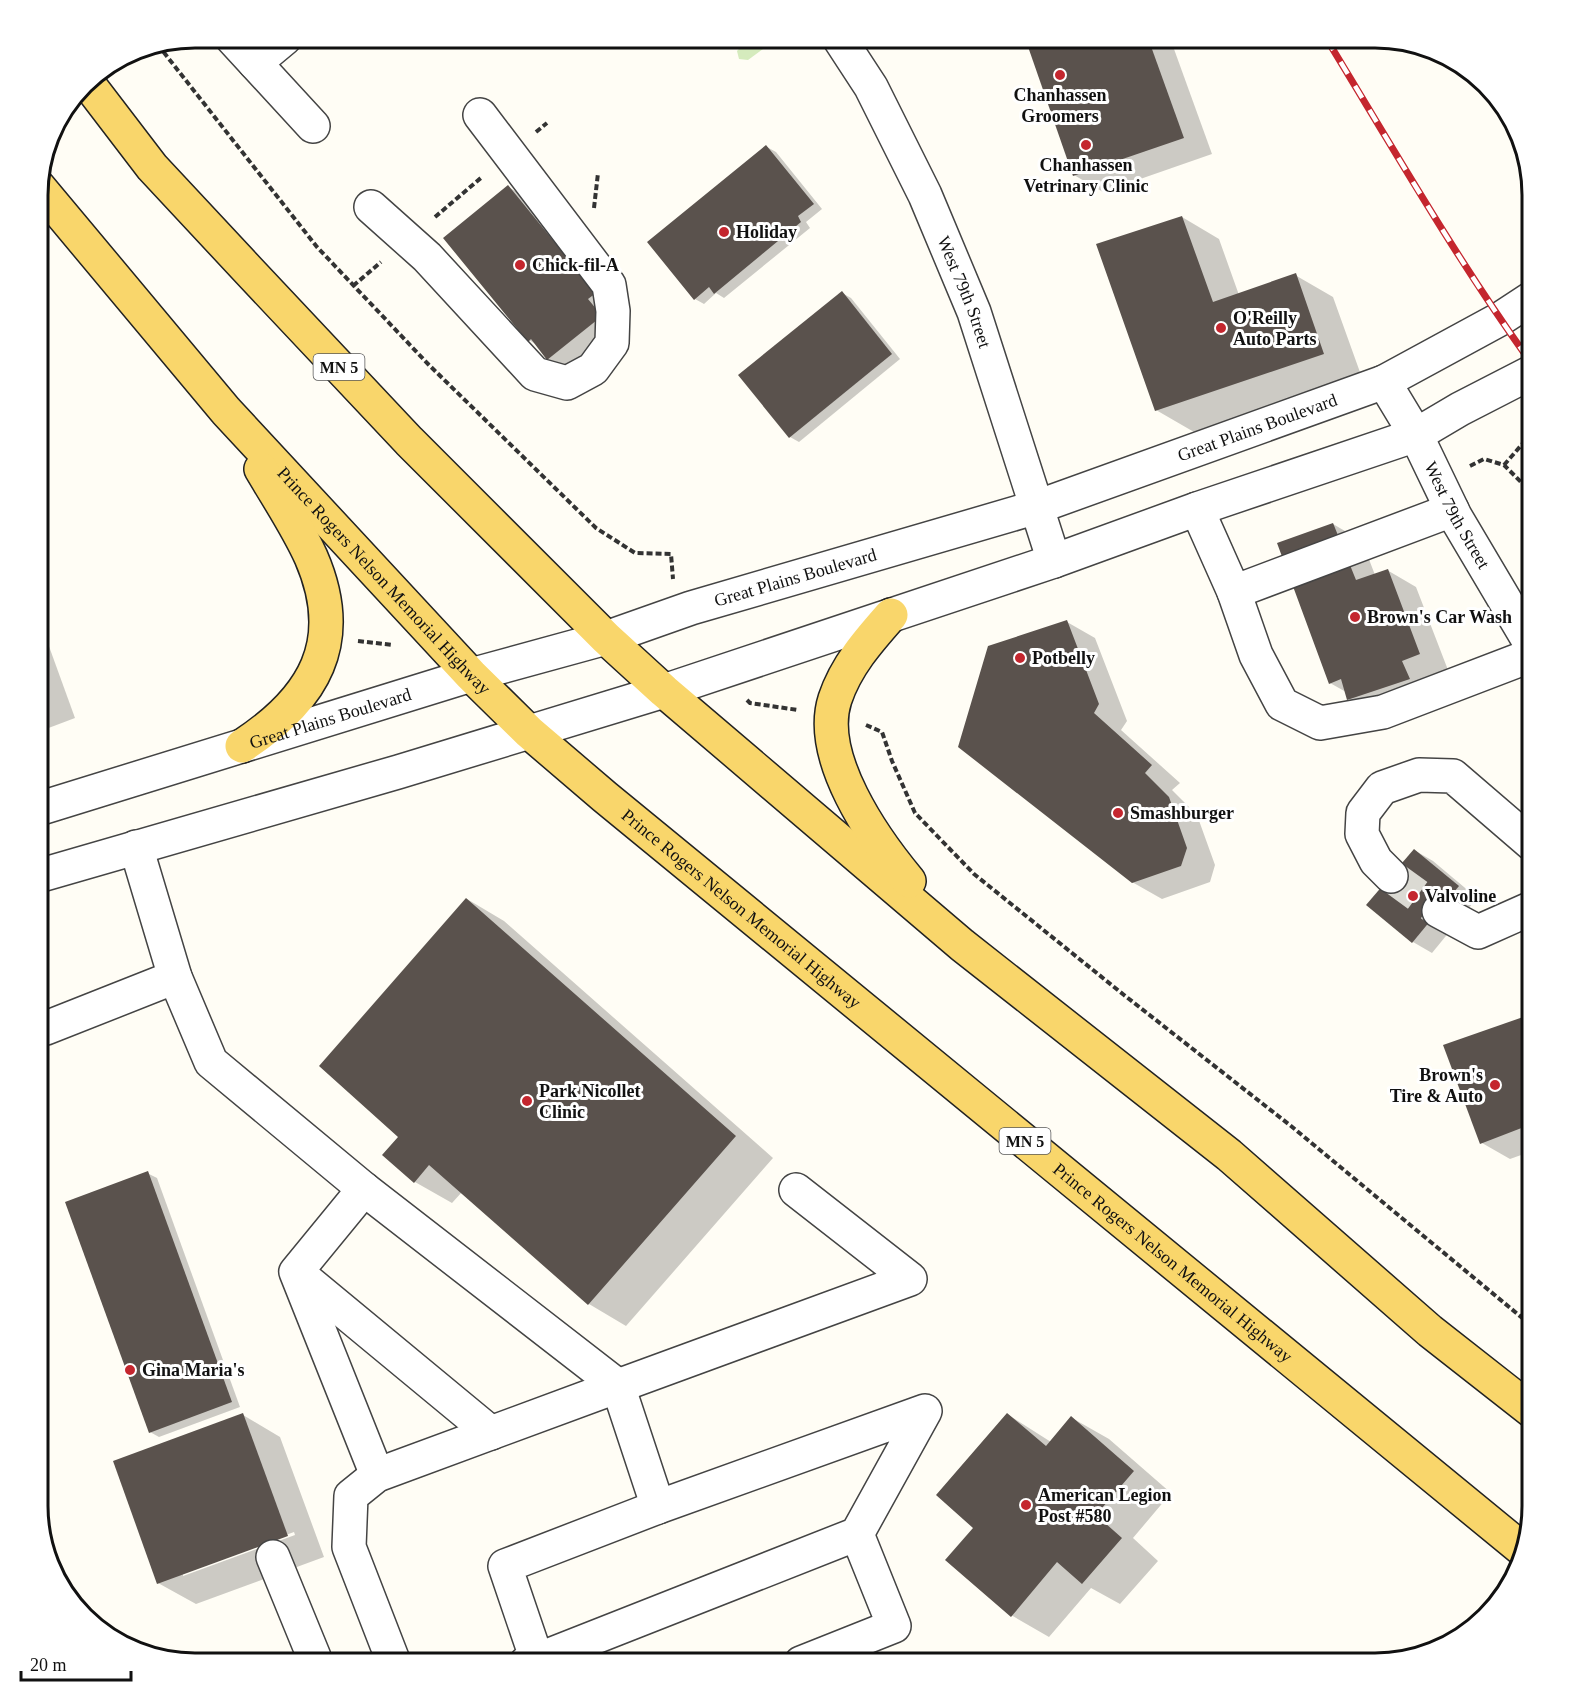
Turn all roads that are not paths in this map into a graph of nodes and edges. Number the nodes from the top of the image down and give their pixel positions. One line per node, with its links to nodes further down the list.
1 (241, 48): 4 (street)
2 (273, 48): 4 (street)
3 (846, 48): 16 (street, West 79th Street)
4 (255, 63): 7 (street)
5 (93, 90): 22 (main road, MN 5)
6 (480, 115): 9 (street)
7 (312, 126)
8 (48, 198): 13 (main road, Prince Rogers Nelson Memorial Highway / MN 5)
9 (371, 207)
10 (1522, 305): 12 (street, Great Plains Boulevard)
11 (1522, 378): 14 (street)
12 (1384, 382): 14 (street, West 79th Street); 16 (street, Great Plains Boulevard)
13 (226, 411): 24 (main road, Prince Rogers Nelson Memorial Highway / MN 5); 27 (main road)
14 (1416, 435): 15 (street, West 79th Street); 17 (street)
15 (1445, 496): 19 (street); 21 (street, West 79th Street)
16 (1037, 507): 18 (street, West 79th Street); 22 (street, Great Plains Boulevard)
17 (1197, 509): 18 (street); 19 (street)
18 (1054, 561): 20 (street)
19 (1234, 592): 23 (street)
20 (891, 615): 25 (street); 35 (main road)
21 (1522, 627)
22 (606, 638): 24 (street, Great Plains Boulevard); 25 (main road, MN 5)
23 (1522, 659)
24 (471, 675): 26 (main road, Prince Rogers Nelson Memorial Highway / MN 5); 27 (street, Great Plains Boulevard)
25 (664, 691): 26 (street); 35 (main road, MN 5)
26 (529, 732): 30 (street); 47 (main road, Prince Rogers Nelson Memorial Highway / MN 5)
27 (242, 746): 28 (street, Great Plains Boulevard)
28 (48, 806)
29 (1522, 835): 32 (street)
30 (136, 847): 31 (street); 36 (street)
31 (48, 873)
32 (1391, 876)
33 (1439, 911): 34 (street)
34 (1522, 913)
35 (962, 945): 42 (main road, MN 5)
36 (175, 977): 37 (street); 38 (street)
37 (48, 1027)
38 (364, 1189): 40 (street); 41 (street)
39 (796, 1190): 41 (street)
40 (296, 1272): 43 (street); 44 (street)
41 (618, 1386): 43 (street); 45 (street)
42 (1522, 1402)
43 (491, 1433): 44 (street)
44 (377, 1475): 50 (street)
45 (658, 1507): 46 (street); 51 (street)
46 (857, 1534): 52 (street); 53 (street)
47 (1517, 1545)
48 (273, 1557): 49 (street)
49 (309, 1653)
50 (390, 1653)
51 (536, 1653)
52 (561, 1653)
53 (828, 1653)

